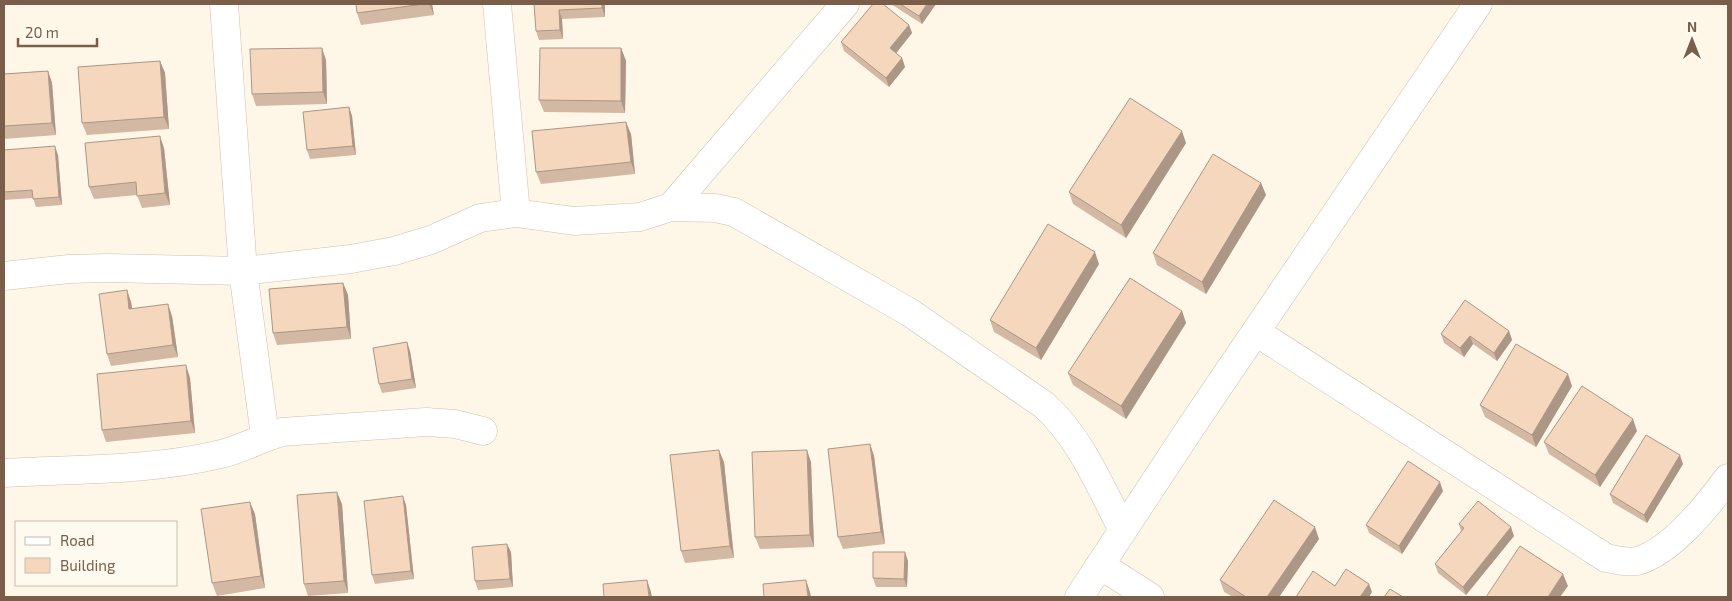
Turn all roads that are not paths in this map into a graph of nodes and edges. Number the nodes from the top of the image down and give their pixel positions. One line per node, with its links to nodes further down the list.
1 (224, 4): 7 (street)
2 (497, 4): 6 (street)
3 (845, 4): 5 (street)
4 (1478, 4): 9 (street)
5 (671, 207): 6 (street); 14 (street)
6 (516, 213): 7 (street)
7 (243, 271): 8 (street); 11 (street)
8 (4, 276)
9 (1256, 332): 13 (street); 14 (street)
10 (483, 431): 11 (street)
11 (266, 436): 12 (street)
12 (4, 473)
13 (1728, 478)
14 (1123, 530): 15 (street)
15 (1100, 565): 16 (street); 17 (street)
16 (1079, 597)
17 (1150, 597)

